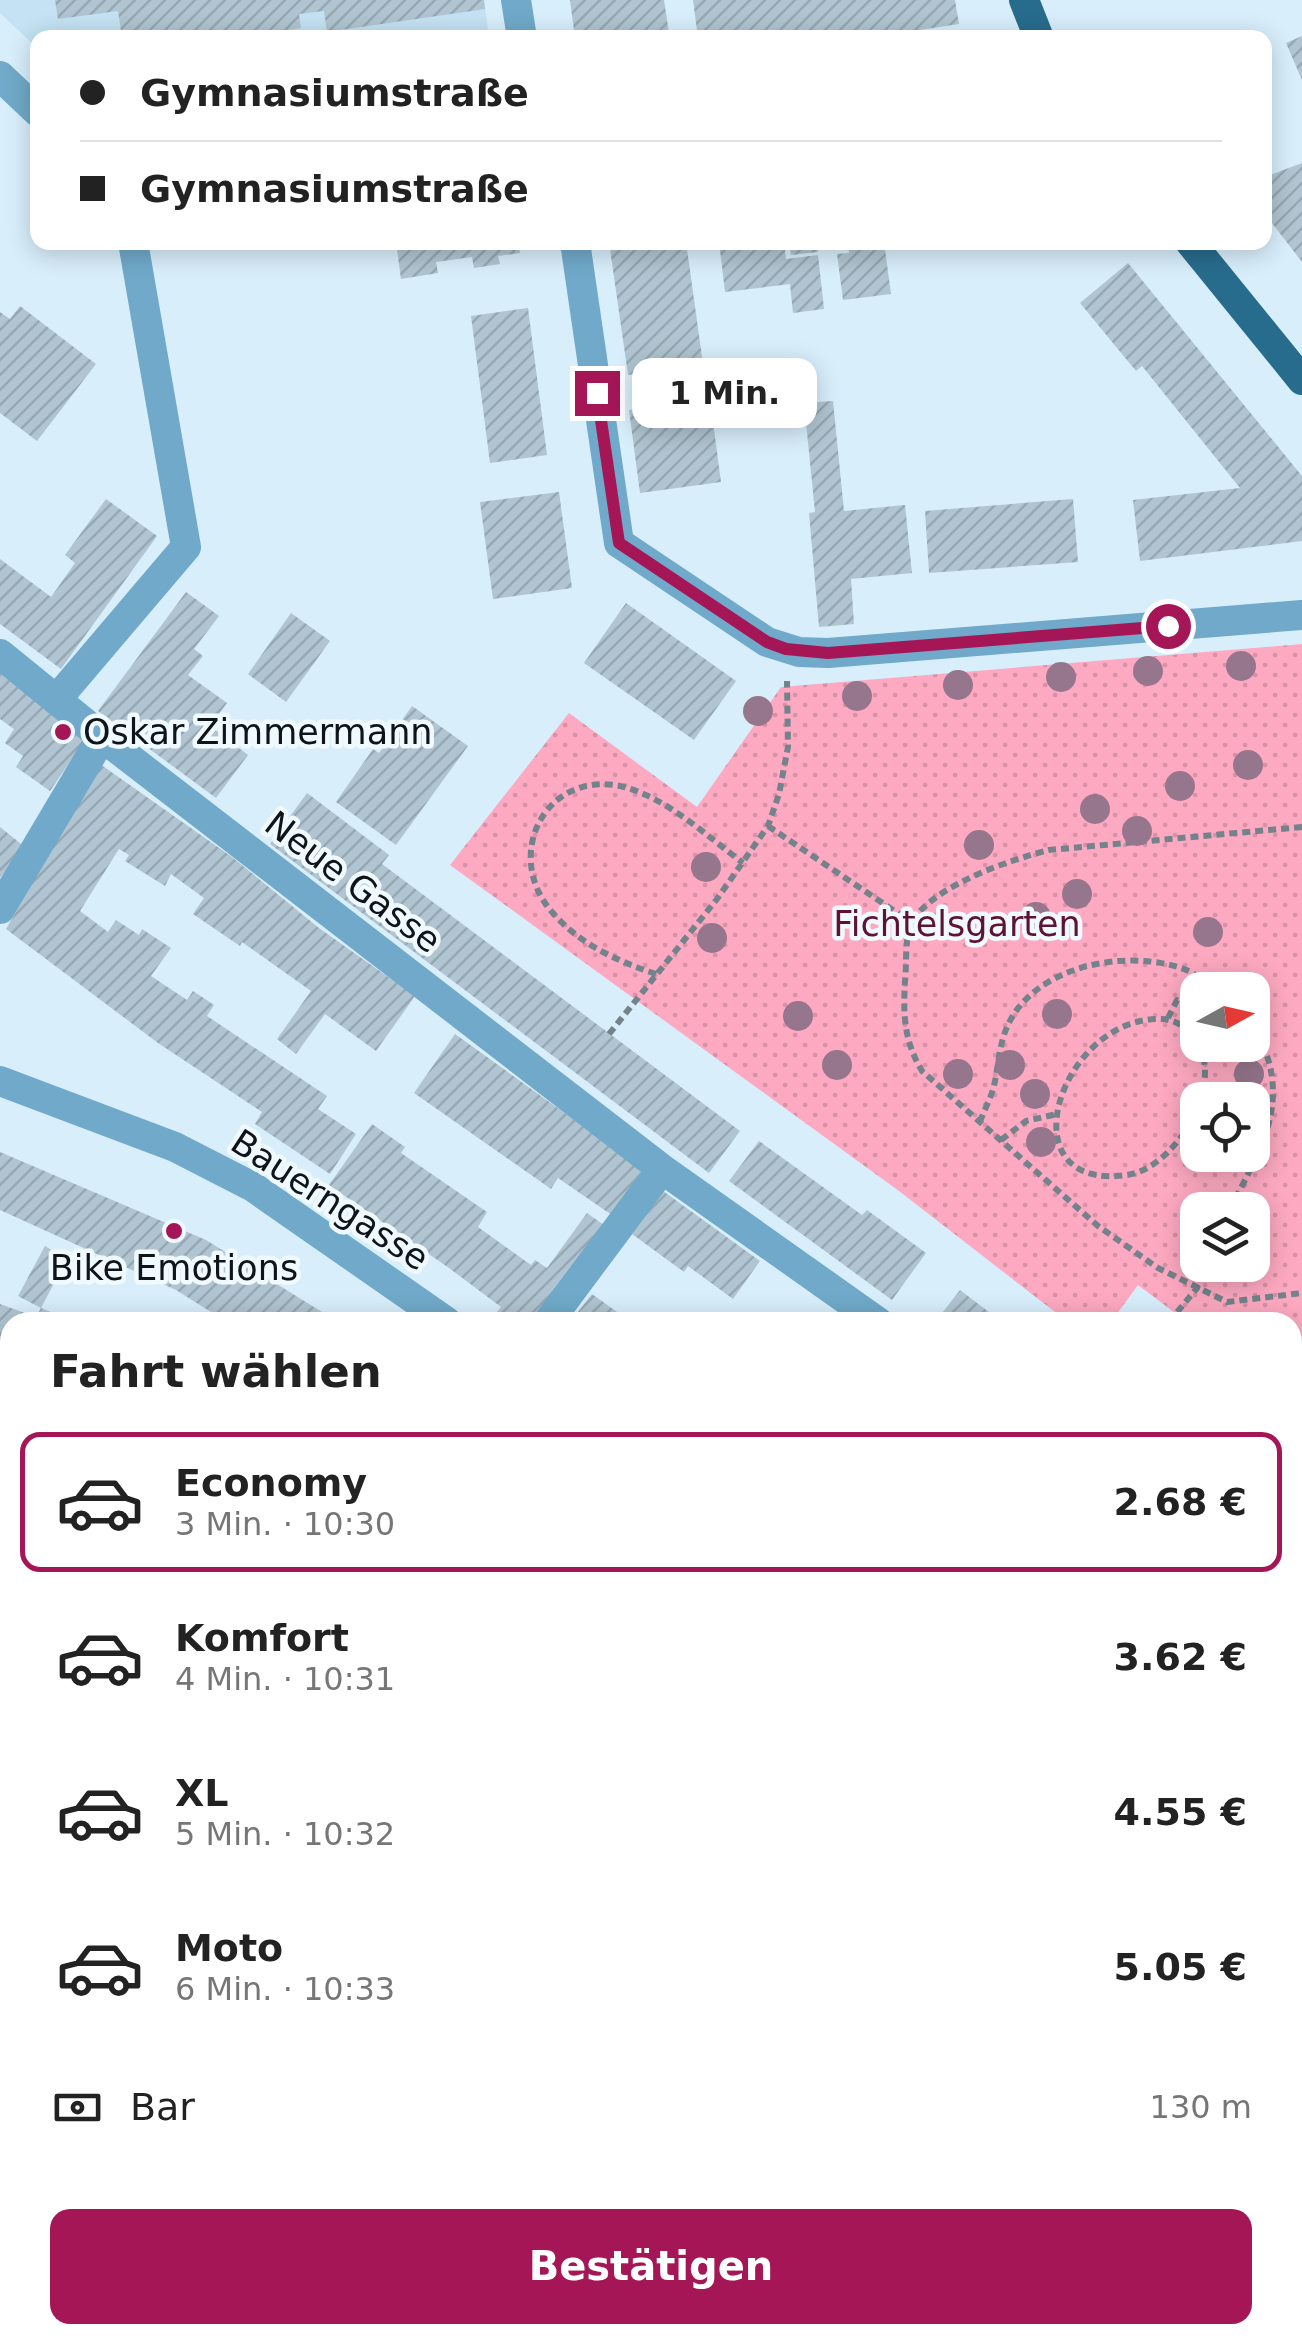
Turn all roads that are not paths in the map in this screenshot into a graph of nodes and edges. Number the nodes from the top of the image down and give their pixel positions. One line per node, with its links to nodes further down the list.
1 (516, 0): 3 (street)
2 (1024, 0): 4 (main road)
3 (521, 30)
4 (1035, 30)
5 (0, 76): 6 (street)
6 (30, 104)
7 (134, 250): 13 (street)
8 (576, 250): 11 (street)
9 (1196, 250): 10 (main road)
10 (1302, 380)
11 (1302, 615)
12 (0, 654): 13 (street, Neue Gasse)
13 (56, 700): 14 (street, Neue Gasse)
14 (102, 737): 15 (street); 17 (street, Neue Gasse)
15 (0, 908)
16 (0, 1081): 18 (street, Bauerngasse)
17 (662, 1168): 19 (street); 20 (street, Neue Gasse)
18 (434, 1312)
19 (555, 1312)
20 (864, 1312)

